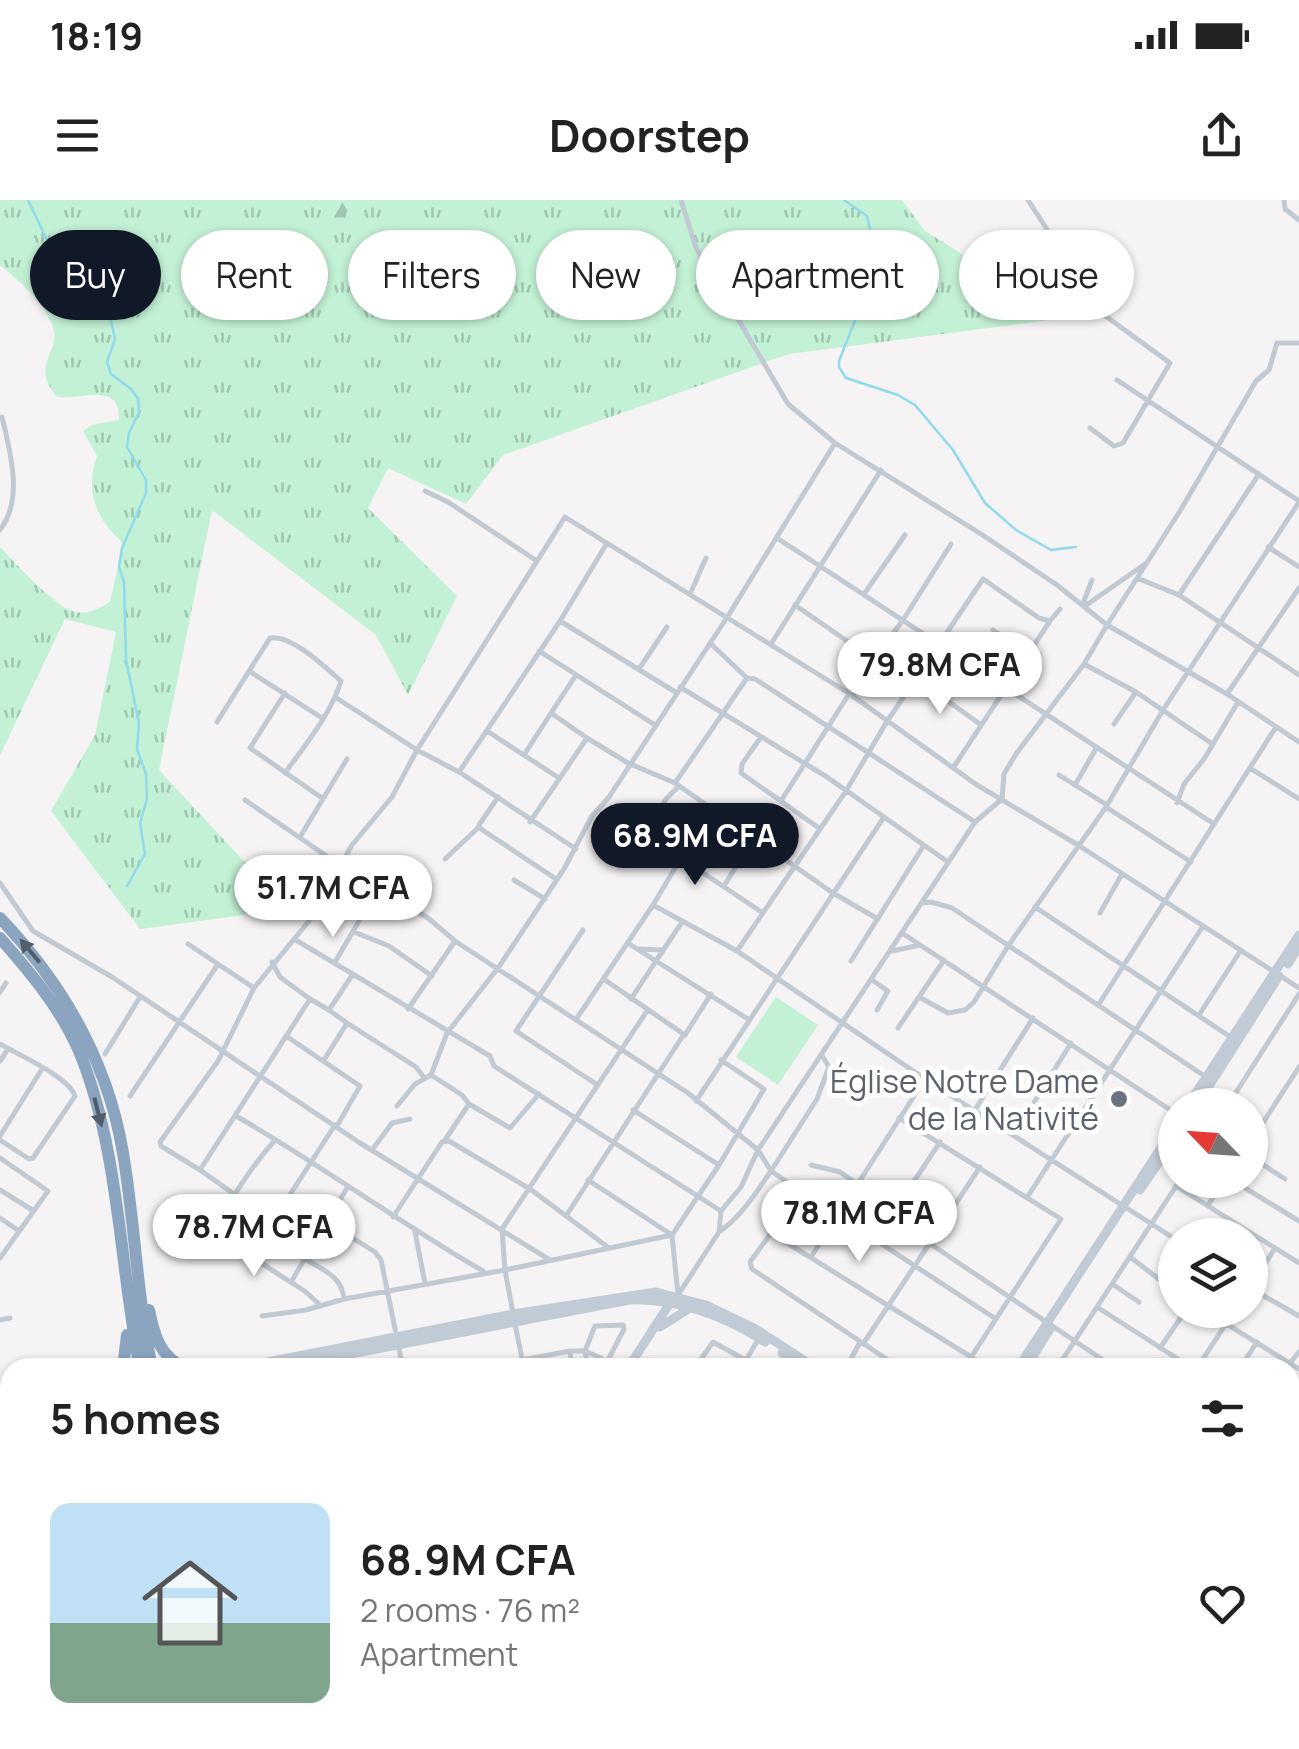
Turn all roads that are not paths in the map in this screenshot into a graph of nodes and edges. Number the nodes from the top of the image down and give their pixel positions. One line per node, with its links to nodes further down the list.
1 (682, 200): 10 (street)
2 (1028, 200): 7 (street)
3 (1284, 200): 4 (street)
4 (1299, 220)
5 (1299, 343): 11 (street)
6 (1117, 380): 7 (street)
7 (1150, 401): 9 (street); 11 (street)
8 (2, 417): 16 (street)
9 (1090, 428)
10 (835, 443): 12 (street); 18 (street)
11 (1216, 445): 13 (street); 24 (street)
12 (881, 470): 25 (street); 34 (street)
13 (1259, 474): 15 (street); 32 (street)
14 (424, 491): 23 (street)
15 (1299, 501): 21 (street)
16 (0, 530)
17 (905, 535): 31 (street)
18 (777, 538): 25 (street); 36 (street)
19 (607, 542): 23 (street); 30 (street); 39 (street)
20 (951, 544): 37 (street)
21 (1268, 547): 26 (street); 40 (street)
22 (706, 558): 30 (street)
23 (537, 561): 85 (street)
24 (1147, 562): 27 (street); 34 (street)
25 (820, 566): 31 (street); 33 (street)
26 (1299, 567)
27 (1138, 578): 32 (street); 41 (street)
28 (1092, 580): 34 (street)
29 (1299, 588): 47 (street)
30 (690, 594): 36 (street)
31 (864, 594): 37 (street)
32 (1180, 595): 40 (street)
33 (796, 605): 45 (street); 50 (street)
34 (1086, 605): 41 (street)
35 (1060, 609): 38 (street)
36 (728, 616): 44 (street); 45 (street)
37 (903, 620): 46 (street); 50 (street)
38 (1050, 620): 46 (street); 49 (street)
39 (560, 621): 48 (street); 52 (street)
40 (1220, 622): 47 (street); 54 (street)
41 (1107, 625): 51 (street); 54 (street)
42 (667, 628): 52 (street)
43 (993, 630): 49 (street)
44 (710, 643): 57 (street); 60 (street)
45 (771, 644): 64 (street)
46 (939, 644): 58 (street); 59 (street)
47 (1257, 648): 55 (street); 63 (street)
48 (540, 652): 56 (street); 79 (street)
49 (1026, 652): 59 (street)
50 (873, 659): 64 (street)
51 (1084, 664): 61 (street); 70 (street)
52 (639, 670): 60 (street)
53 (249, 672): 62 (street); 65 (street); 72 (street)
54 (1188, 672): 63 (street); 67 (street)
55 (1298, 672)
56 (576, 675): 69 (street); 76 (street)
57 (747, 678): 68 (street); 78 (street)
58 (914, 682): 73 (street); 74 (street)
59 (1005, 688): 70 (street); 74 (street)
60 (678, 690): 68 (street); 76 (street)
61 (1136, 692): 67 (street); 75 (street)
62 (285, 693): 71 (street); 95 (street)
63 (1227, 694): 66 (street)
64 (852, 695): 73 (street); 78 (street)
65 (335, 697): 71 (street); 85 (street)
66 (1238, 702): 77 (street); 83 (street)
67 (1163, 710): 83 (street); 91 (street)
68 (723, 713): 80 (street); 98 (street)
69 (550, 714): 81 (street); 87 (street)
70 (1046, 716): 84 (street); 103 (street)
71 (322, 718): 95 (street)
72 (216, 722)
73 (886, 722): 86 (street); 92 (street)
74 (982, 724): 92 (street)
75 (1114, 724)
76 (655, 725): 89 (street)
77 (1276, 727): 82 (street); 93 (street)
78 (827, 728): 86 (street); 90 (street)
79 (487, 731): 87 (street); 94 (street)
80 (760, 737): 90 (street); 106 (street)
81 (586, 738): 89 (street); 97 (street)
82 (1299, 742)
83 (1211, 743): 107 (street)
84 (1097, 747): 91 (street); 99 (street)
85 (417, 750): 94 (street); 127 (street)
86 (868, 754): 100 (street); 112 (street)
87 (524, 755): 97 (street)
88 (347, 760): 102 (street)
89 (628, 763): 98 (street); 121 (street)
90 (804, 763): 100 (street); 106 (street)
91 (1131, 767): 107 (street); 108 (street)
92 (953, 768): 103 (street)
93 (1250, 768): 105 (street); 113 (street)
94 (459, 772): 101 (street)
95 (285, 773): 102 (street)
96 (1059, 775): 99 (street)
97 (559, 778): 111 (street)
98 (677, 785): 109 (street); 116 (street)
99 (1075, 785): 108 (street)
100 (846, 791): 110 (street); 115 (street)
101 (498, 797): 111 (street); 114 (street)
102 (322, 798): 117 (street)
103 (1002, 798): 112 (street); 120 (street)
104 (244, 800): 117 (street)
105 (1299, 800)
106 (781, 801): 115 (street)
107 (1178, 803): 113 (street)
108 (1107, 806): 120 (street); 125 (street)
109 (712, 812): 118 (street); 122 (street)
110 (884, 817): 119 (street); 134 (street)
111 (530, 822): 121 (street)
112 (975, 822): 124 (street)
113 (1214, 824): 125 (street)
114 (479, 827): 123 (street); 130 (street)
115 (820, 828): 126 (street)
116 (648, 832)
117 (300, 836): 127 (street)
118 (752, 839): 126 (street); 132 (street)
119 (924, 845): 124 (street); 143 (street)
120 (1078, 846): 128 (street); 139 (street)
121 (576, 849): 130 (street)
122 (681, 858): 132 (street); 138 (street)
123 (445, 859)
124 (948, 862): 136 (street)
125 (1191, 862): 137 (street)
126 (796, 865): 134 (street); 140 (street)
127 (341, 866): 133 (street); 151 (street)
128 (1122, 874): 137 (street); 141 (street)
129 (514, 880): 135 (street)
130 (556, 880): 135 (street)
131 (0, 883): 185 (street)
132 (724, 886): 140 (street)
133 (380, 887): 147 (street); 152 (street)
134 (833, 893): 143 (street); 173 (street)
135 (544, 899): 169 (street)
136 (921, 902): 148 (street); 156 (street)
137 (1164, 902): 145 (street); 168 (street)
138 (653, 905): 144 (street); 155 (street)
139 (1035, 907): 156 (street); 168 (street)
140 (763, 913): 160 (street)
141 (1100, 913)
142 (0, 918): 253 (highway, one-way to 142)
143 (878, 919): 164 (street)
144 (682, 922): 158 (street); 160 (street)
145 (1204, 926): 159 (street); 179 (street)
146 (582, 930): 183 (street)
147 (354, 932): 166 (street); 172 (street)
148 (901, 933): 154 (street); 161 (street)
149 (1299, 935): 170 (main road)
150 (0, 938): 262 (highway, one-way to 262)
151 (294, 938): 165 (street); 166 (street)
152 (455, 941): 169 (street); 172 (street)
153 (188, 944): 167 (street)
154 (920, 945): 161 (street); 162 (street)
155 (633, 946): 158 (street); 163 (street); 174 (street)
156 (1008, 946): 177 (street); 188 (street)
157 (1299, 946): 170 (main road)
158 (663, 950): 163 (street)
159 (1241, 950): 170 (street); 193 (street)
160 (737, 952): 173 (street)
161 (889, 952): 175 (street)
162 (944, 960): 177 (street); 184 (street)
163 (656, 961): 182 (street); 187 (street)
164 (850, 961)
165 (272, 962): 178 (street); 186 (street)
166 (335, 962): 171 (street)
167 (218, 964): 178 (street); 197 (street)
168 (1122, 964): 179 (street); 188 (street)
169 (498, 968): 183 (street); 202 (street)
170 (1278, 973): 180 (street); 205 (main road); 228 (main road)
171 (354, 974): 189 (street); 190 (street)
172 (432, 976): 189 (street)
173 (777, 977): 196 (street); 199 (street)
174 (604, 980): 187 (street); 194 (street)
175 (872, 980): 191 (street); 199 (street)
176 (6, 983): 181 (street)
177 (984, 986): 184 (street); 195 (street)
178 (254, 988): 210 (street)
179 (1162, 991): 193 (street); 201 (street)
180 (1299, 991): 229 (street)
181 (0, 992)
182 (710, 994): 196 (street); 203 (street)
183 (540, 995): 194 (street); 226 (street)
184 (919, 997): 200 (street)
185 (140, 998): 197 (street); 211 (street)
186 (310, 999): 190 (street); 204 (street)
187 (631, 999): 192 (street)
188 (1098, 1004): 201 (street)
189 (408, 1008): 202 (street)
190 (329, 1010): 198 (street)
191 (877, 1010)
192 (647, 1011): 203 (street); 208 (street)
193 (1200, 1015): 205 (street)
194 (577, 1018): 208 (street)
195 (1033, 1018): 206 (street); 237 (street)
196 (748, 1019): 214 (street)
197 (180, 1022): 210 (street); 231 (street)
198 (347, 1023): 213 (street); 221 (street)
199 (844, 1024): 212 (street); 224 (street)
200 (898, 1028)
201 (1137, 1031): 218 (street); 222 (street)
202 (446, 1033): 221 (street); 230 (street)
203 (684, 1034): 219 (street)
204 (286, 1036): 213 (street); 220 (street)
205 (1232, 1038): 222 (main road)
206 (1072, 1043): 218 (street); 238 (street)
207 (0, 1044): 209 (street)
208 (621, 1048): 219 (street); 226 (street)
209 (8, 1049): 215 (street); 217 (street)
210 (222, 1050): 220 (street); 264 (street)
211 (105, 1054)
212 (823, 1056): 252 (street); 265 (street)
213 (324, 1060): 244 (street)
214 (722, 1060): 232 (street); 245 (street)
215 (0, 1061)
216 (1299, 1067): 223 (street)
217 (42, 1069): 246 (street); 246 (street)
218 (1111, 1069): 233 (street); 255 (street)
219 (658, 1074): 232 (street); 236 (street)
220 (261, 1076): 240 (street); 244 (street)
221 (428, 1076): 234 (street); 235 (street)
222 (1206, 1077): 227 (main road)
223 (1292, 1078): 225 (street); 239 (street)
224 (924, 1079): 237 (street); 242 (street)
225 (1299, 1082)
226 (596, 1084): 241 (street)
227 (1199, 1088)
228 (1208, 1088)
229 (1239, 1088)
230 (539, 1094): 234 (street); 241 (street)
231 (130, 1096)
232 (696, 1101): 245 (street)
233 (1158, 1101)
234 (469, 1104): 248 (street)
235 (397, 1106)
236 (633, 1110): 249 (street); 260 (street)
237 (975, 1110): 255 (street)
238 (1030, 1110)
239 (1268, 1115)
240 (236, 1116): 247 (street); 264 (street)
241 (575, 1118): 249 (street); 273 (street)
242 (899, 1118): 250 (street); 269 (street)
243 (410, 1119): 251 (street)
244 (336, 1126): 251 (street); 256 (street)
245 (738, 1134): 252 (street); 260 (street)
246 (0, 1138)
247 (276, 1139): 256 (street); 274 (street)
248 (445, 1140): 266 (street); 273 (street)
249 (612, 1142): 267 (street); 276 (street)
250 (940, 1142): 261 (street); 301 (street)
251 (372, 1150): 266 (street)
252 (758, 1150): 265 (street); 285 (street)
253 (123, 1153): 331 (highway); 356 (highway)
254 (1158, 1154): 282 (main road)
255 (1052, 1158): 275 (street); 282 (street)
256 (310, 1161): 270 (street); 308 (street)
257 (1, 1162): 284 (street)
258 (1158, 1162): 282 (main road)
259 (811, 1165): 269 (street)
260 (719, 1166): 276 (street)
261 (980, 1166): 275 (street); 302 (street)
262 (110, 1168): 340 (highway); 355 (highway)
263 (1268, 1168): 268 (street)
264 (200, 1170): 274 (street)
265 (772, 1171): 271 (street); 298 (street)
266 (418, 1178): 288 (street); 294 (street)
267 (588, 1180): 287 (street); 300 (street)
268 (1286, 1180)
269 (858, 1184): 286 (street)
270 (347, 1188): 288 (street); 291 (street)
271 (796, 1188): 286 (street); 299 (street)
272 (0, 1190): 284 (street)
273 (530, 1190): 287 (street); 294 (street)
274 (234, 1194): 296 (street)
275 (1028, 1196): 321 (street)
276 (699, 1197): 285 (street); 300 (street)
277 (1168, 1198): 292 (street)
278 (1198, 1198): 281 (street)
279 (1214, 1198): 281 (street)
280 (1259, 1198): 290 (street)
281 (1208, 1205): 304 (street)
282 (1126, 1206): 292 (street); 338 (main road)
283 (174, 1208): 296 (street)
284 (34, 1211): 295 (street)
285 (721, 1211): 298 (street)
286 (838, 1214): 301 (street); 305 (street)
287 (566, 1216): 303 (street)
288 (393, 1217): 297 (street)
289 (0, 1218): 295 (street)
290 (1299, 1221)
291 (327, 1222): 309 (street); 320 (street)
292 (1151, 1224): 293 (street); 306 (street)
293 (1158, 1228)
294 (502, 1230): 311 (street); 314 (street)
295 (20, 1231): 307 (street)
296 (213, 1231): 308 (street)
297 (415, 1232): 315 (street); 318 (street)
298 (719, 1232): 325 (street)
299 (771, 1233): 305 (street); 348 (street)
300 (672, 1235): 303 (street); 325 (street)
301 (874, 1241): 313 (street)
302 (929, 1243): 313 (street); 321 (street)
303 (609, 1248): 311 (street)
304 (1275, 1248): 310 (street); 312 (street)
305 (811, 1257): 327 (street)
306 (1130, 1257): 316 (street); 319 (street)
307 (0, 1258)
308 (253, 1258): 317 (street)
309 (305, 1258): 317 (street); 323 (street)
310 (1268, 1259)
311 (550, 1260): 314 (street)
312 (1299, 1263)
313 (913, 1265): 327 (street); 336 (street)
314 (505, 1270): 315 (street); 335 (street)
315 (484, 1272): 318 (street)
316 (1158, 1278)
317 (291, 1282): 328 (street)
318 (425, 1284): 320 (street)
319 (1112, 1284): 326 (street); 329 (street)
320 (386, 1292): 323 (street); 345 (street)
321 (1012, 1297): 336 (street); 338 (street)
322 (1268, 1298): 333 (street)
323 (344, 1299): 328 (street)
324 (644, 1300): 325 (main road); 335 (main road); 339 (main road)
325 (675, 1300): 330 (main road); 335 (main road); 339 (main road); 371 (main road)
326 (1139, 1302)
327 (888, 1303): 348 (street); 352 (street)
328 (321, 1306): 332 (street)
329 (1097, 1307): 346 (street); 349 (street)
330 (690, 1308): 339 (main road); 344 (main road)
331 (150, 1315): 357 (highway); 358 (highway)
332 (262, 1316)
333 (1299, 1316)
334 (10, 1318): 337 (street)
335 (514, 1318): 345 (main road); 361 (street)
336 (996, 1319): 352 (street)
337 (0, 1320)
338 (1050, 1324): 346 (street); 375 (main road); 376 (main road)
339 (658, 1326): 367 (main road)
340 (127, 1328): 353 (highway); 354 (highway)
341 (1174, 1328): 349 (street)
342 (1223, 1328): 380 (street)
343 (1233, 1328): 347 (street)
344 (759, 1338): 369 (street); 370 (main road)
345 (397, 1340): 359 (main road); 360 (street)
346 (1074, 1340): 377 (street); 378 (street)
347 (1257, 1342): 381 (street); 382 (street)
348 (862, 1343): 372 (street); 373 (street)
349 (1160, 1348): 379 (street)
350 (570, 1351): 351 (street); 362 (street); 363 (street)
351 (585, 1351): 364 (street); 365 (street); 366 (street)
352 (971, 1356): 374 (street)
353 (124, 1358)
354 (142, 1358)
355 (145, 1358)
356 (146, 1358)
357 (148, 1358)
358 (167, 1358)
359 (330, 1358)
360 (401, 1358)
361 (522, 1358)
362 (528, 1358)
363 (571, 1358)
364 (586, 1358)
365 (601, 1358)
366 (609, 1358)
367 (637, 1358)
368 (702, 1358): 369 (street)
369 (746, 1358)
370 (789, 1358)
371 (800, 1358)
372 (852, 1358)
373 (885, 1358)
374 (974, 1358)
375 (1025, 1358)
376 (1031, 1358)
377 (1063, 1358)
378 (1096, 1358)
379 (1177, 1358)
380 (1201, 1358)
381 (1247, 1358)
382 (1279, 1358)

